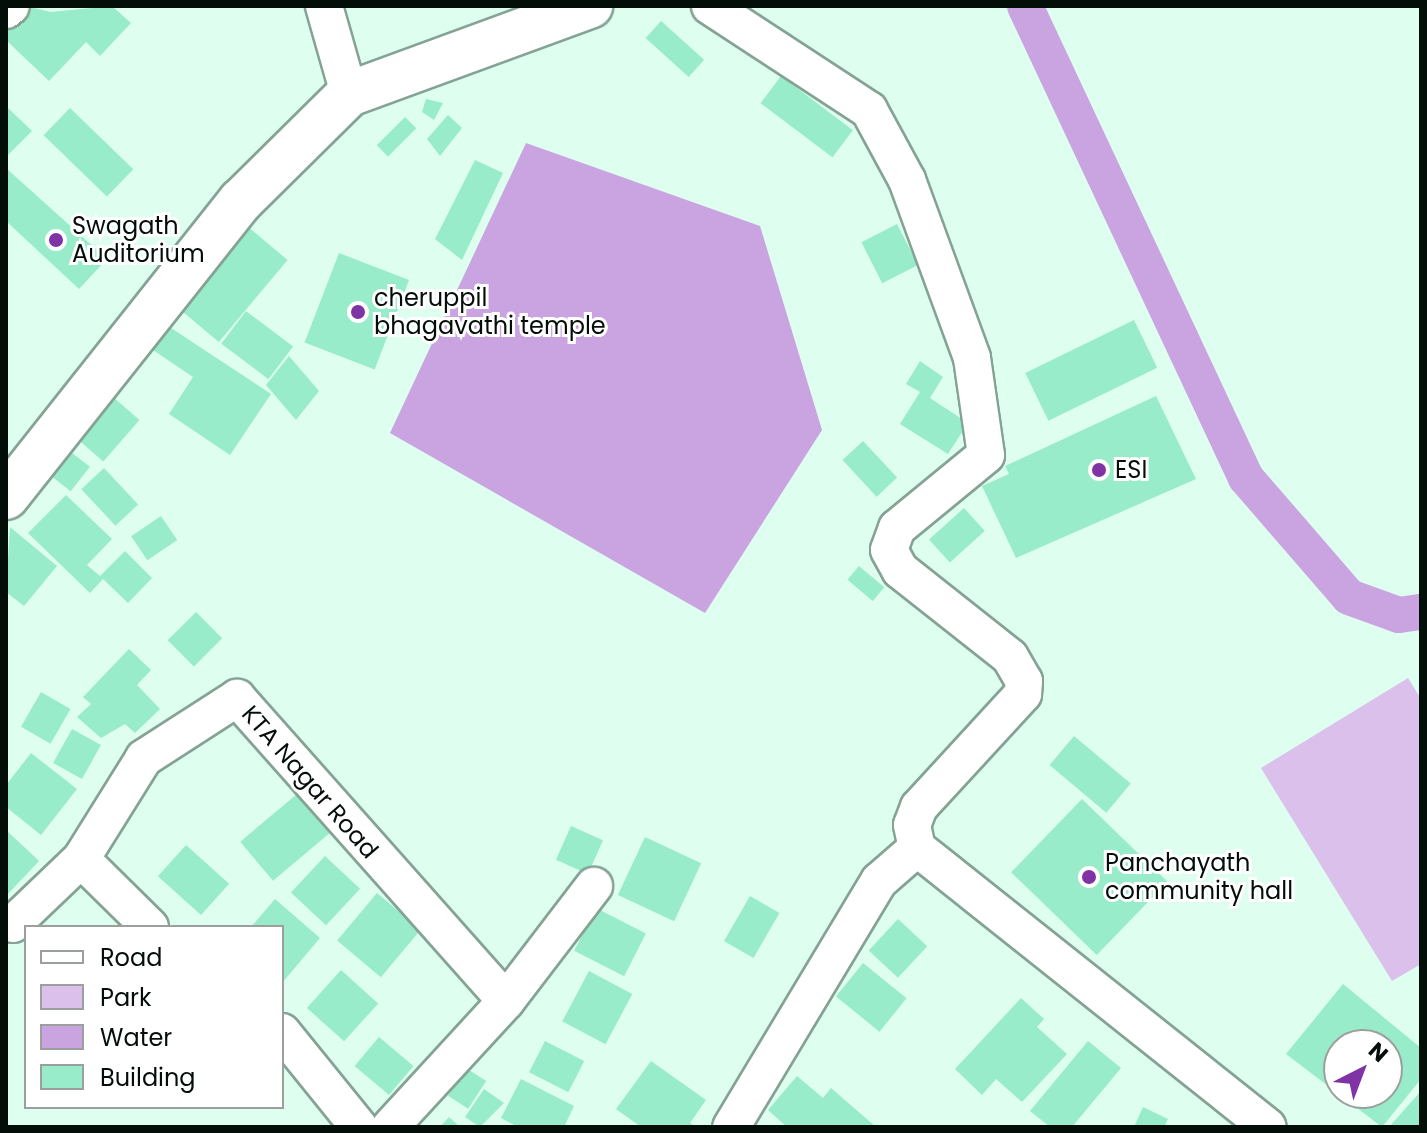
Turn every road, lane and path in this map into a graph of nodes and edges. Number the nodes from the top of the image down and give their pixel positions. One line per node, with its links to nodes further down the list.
1 (11, 6): 5 (street)
2 (324, 6): 6 (street)
3 (590, 6): 6 (street)
4 (710, 6): 8 (street)
5 (6, 10)
6 (349, 94): 7 (street)
7 (6, 497)
8 (917, 848): 17 (street); 18 (street)
9 (81, 859): 11 (street); 12 (street); 13 (street, KTA Nagar Road)
10 (594, 886): 13 (street)
11 (13, 924)
12 (148, 925)
13 (506, 1001): 16 (street)
14 (284, 1034): 15 (street)
15 (359, 1127)
16 (390, 1127)
17 (731, 1127)
18 (1268, 1127)

